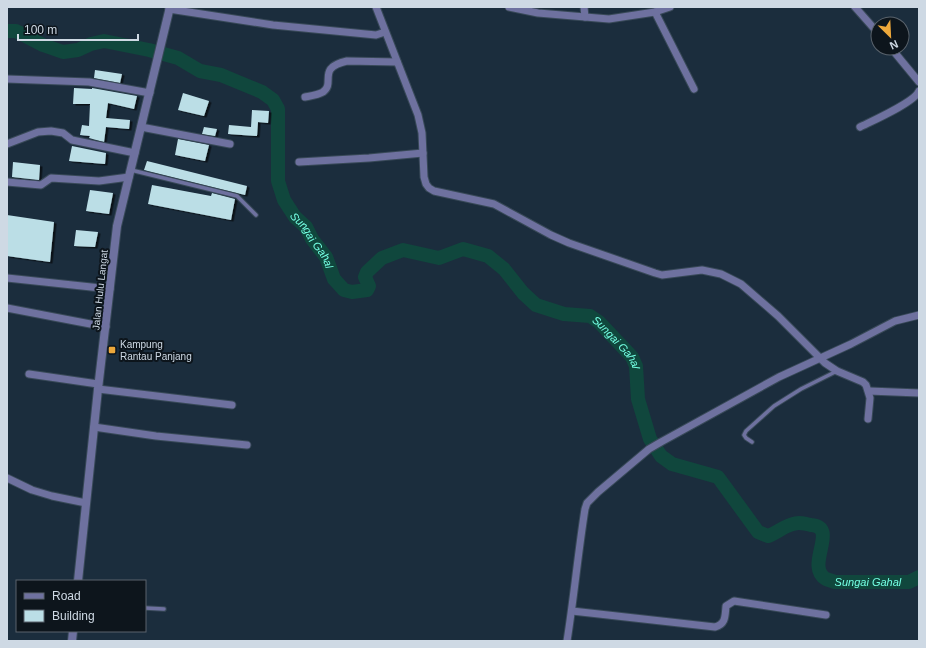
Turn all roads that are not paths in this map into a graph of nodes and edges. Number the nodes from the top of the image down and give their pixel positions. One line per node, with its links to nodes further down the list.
1 (376, 7): 10 (street)
2 (509, 7): 8 (street)
3 (584, 7): 8 (street)
4 (670, 7): 7 (street)
5 (855, 7): 9 (street)
6 (169, 8): 10 (street); 17 (street, Jalan Hulu Langat)
7 (655, 12): 8 (street); 15 (street)
8 (586, 17)
9 (870, 24)
10 (385, 32): 12 (street)
11 (898, 56): 14 (street)
12 (397, 62): 18 (street); 24 (street)
13 (7, 79): 17 (street)
14 (919, 82)
15 (694, 89)
16 (919, 91): 20 (street)
17 (150, 93): 19 (street, Jalan Hulu Langat)
18 (305, 97)
19 (141, 127): 22 (street); 23 (street, Jalan Hulu Langat)
20 (860, 127)
21 (7, 144): 23 (street)
22 (230, 144)
23 (135, 153): 26 (street, Jalan Hulu Langat)
24 (423, 153): 25 (street); 34 (street)
25 (300, 162)
26 (130, 174): 27 (street); 28 (lane); 30 (street, Jalan Hulu Langat)
27 (7, 182)
28 (256, 215)
29 (7, 278): 30 (street)
30 (110, 289): 33 (street, Jalan Hulu Langat)
31 (7, 308): 33 (street)
32 (919, 315): 34 (street)
33 (106, 327): 37 (street, Jalan Hulu Langat)
34 (820, 358): 35 (street); 50 (street)
35 (836, 371): 38 (street); 43 (lane)
36 (29, 374): 37 (street)
37 (98, 387): 40 (street); 42 (street, Jalan Hulu Langat)
38 (869, 391): 39 (street); 41 (street)
39 (919, 393)
40 (232, 405)
41 (868, 419)
42 (94, 427): 44 (street); 46 (street, Jalan Hulu Langat)
43 (752, 442)
44 (246, 445)
45 (7, 478): 46 (street)
46 (86, 503): 47 (street, Jalan Hulu Langat)
47 (78, 580)
48 (146, 608): 49 (lane)
49 (164, 609)
50 (572, 611): 51 (street); 52 (street)
51 (826, 615)
52 (567, 641)

